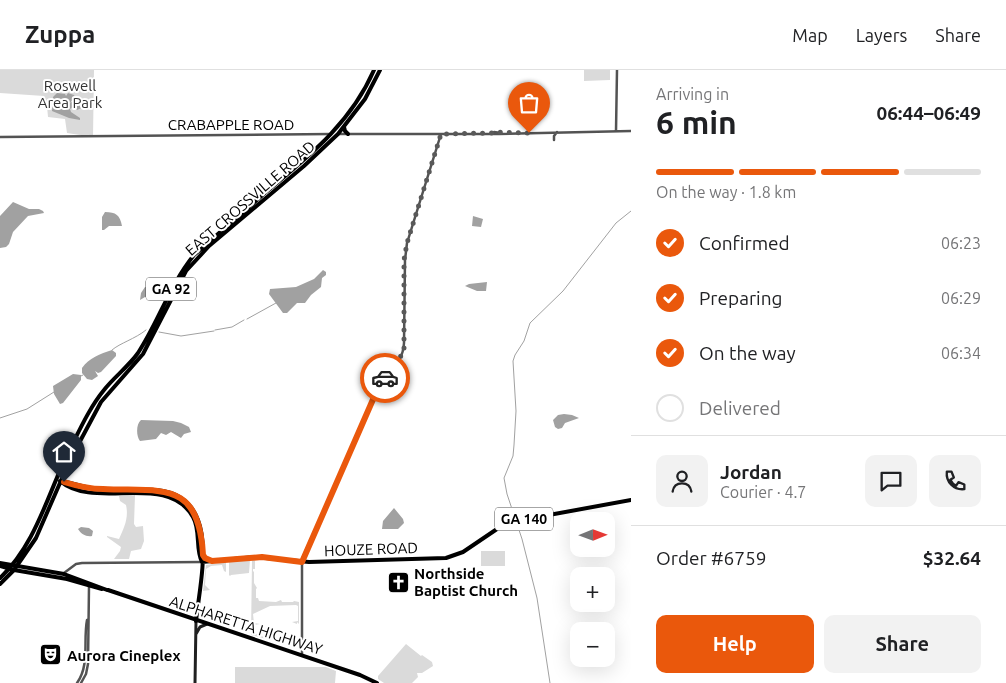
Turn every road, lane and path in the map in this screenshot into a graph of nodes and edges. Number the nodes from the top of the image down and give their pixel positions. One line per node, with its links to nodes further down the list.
1 (374, 70): 12 (main road, GA 92)
2 (380, 70): 5 (main road, GA 92)
3 (617, 70): 4 (street)
4 (616, 126): 7 (street); 8 (street)
5 (344, 127): 13 (main road, GA 92); 14 (main road)
6 (527, 129): 11 (street)
7 (611, 131): 8 (street, CRABAPPLE ROAD); 10 (street, CRABAPPLE ROAD)
8 (616, 131): 9 (street, CRABAPPLE ROAD)
9 (631, 131)
10 (557, 132): 11 (street, CRABAPPLE ROAD); 17 (street)
11 (523, 133): 15 (street, CRABAPPLE ROAD)
12 (331, 134): 13 (street, CRABAPPLE ROAD); 16 (street, CRABAPPLE ROAD); 19 (main road, EAST CROSSVILLE ROAD / GA 92)
13 (338, 134): 14 (street, CRABAPPLE ROAD); 18 (main road, EAST CROSSVILLE ROAD / GA 92)
14 (348, 134): 15 (street, CRABAPPLE ROAD)
15 (441, 134): 32 (street)
16 (0, 137)
17 (554, 140)
18 (65, 472): 20 (main road, EAST CROSSVILLE ROAD / GA 92); 21 (main road)
19 (56, 479): 20 (main road); 24 (main road, EAST CROSSVILLE ROAD / GA 92)
20 (61, 481): 21 (main road); 22 (main road, EAST CROSSVILLE ROAD / GA 92)
21 (68, 484): 22 (main road); 23 (main road)
22 (57, 490): 26 (main road, EAST CROSSVILLE ROAD / GA 92)
23 (171, 495): 27 (main road); 31 (main road)
24 (49, 498): 26 (main road); 29 (main road, EAST CROSSVILLE ROAD / GA 92)
25 (631, 500): 33 (main road, HOUZE ROAD / GA 140)
26 (44, 523): 28 (main road, EAST CROSSVILLE ROAD / GA 92)
27 (203, 555): 30 (main road); 31 (main road)
28 (23, 558): 36 (main road, EAST CROSSVILLE ROAD / GA 92); 37 (main road)
29 (16, 560): 34 (main road); 35 (main road, EAST CROSSVILLE ROAD / GA 92)
30 (212, 561): 31 (main road, HOUZE ROAD / GA 140); 32 (main road, HOUZE ROAD / GA 140); 41 (main road)
31 (202, 562): 38 (street, HOUZE ROAD); 41 (main road)
32 (302, 562): 33 (main road, HOUZE ROAD / GA 140); 39 (street)
33 (308, 562): 39 (street)
34 (0, 566): 35 (main road, ALPHARETTA HIGHWAY); 43 (main road)
35 (10, 568): 36 (main road, ALPHARETTA HIGHWAY); 43 (main road, EAST CROSSVILLE ROAD)
36 (16, 568): 37 (main road, ALPHARETTA HIGHWAY); 40 (main road, ALPHARETTA HIGHWAY); 44 (main road, GA 92)
37 (28, 568): 42 (main road, ALPHARETTA HIGHWAY)
38 (72, 568): 42 (street, HOUZE ROAD); 45 (street)
39 (301, 569): 54 (street)
40 (22, 572): 44 (main road); 47 (main road, ALPHARETTA HIGHWAY)
41 (201, 572): 48 (main road)
42 (62, 574): 45 (main road, ALPHARETTA HIGHWAY)
43 (0, 577)
44 (8, 577): 46 (main road)
45 (72, 577): 47 (main road, ALPHARETTA HIGHWAY)
46 (0, 584)
47 (89, 584): 49 (street); 50 (main road, ALPHARETTA HIGHWAY)
48 (197, 610): 50 (main road); 51 (main road)
49 (88, 616): 57 (street); 58 (street)
50 (187, 618): 51 (main road, ALPHARETTA HIGHWAY)
51 (196, 620): 52 (main road, ALPHARETTA HIGHWAY); 53 (main road)
52 (207, 624): 53 (main road); 55 (main road, ALPHARETTA HIGHWAY)
53 (195, 637): 59 (main road)
54 (302, 642): 55 (street); 56 (street)
55 (294, 653): 56 (main road, ALPHARETTA HIGHWAY)
56 (302, 655): 60 (main road, ALPHARETTA HIGHWAY)
57 (77, 683)
58 (82, 683)
59 (195, 683)
60 (377, 683)

